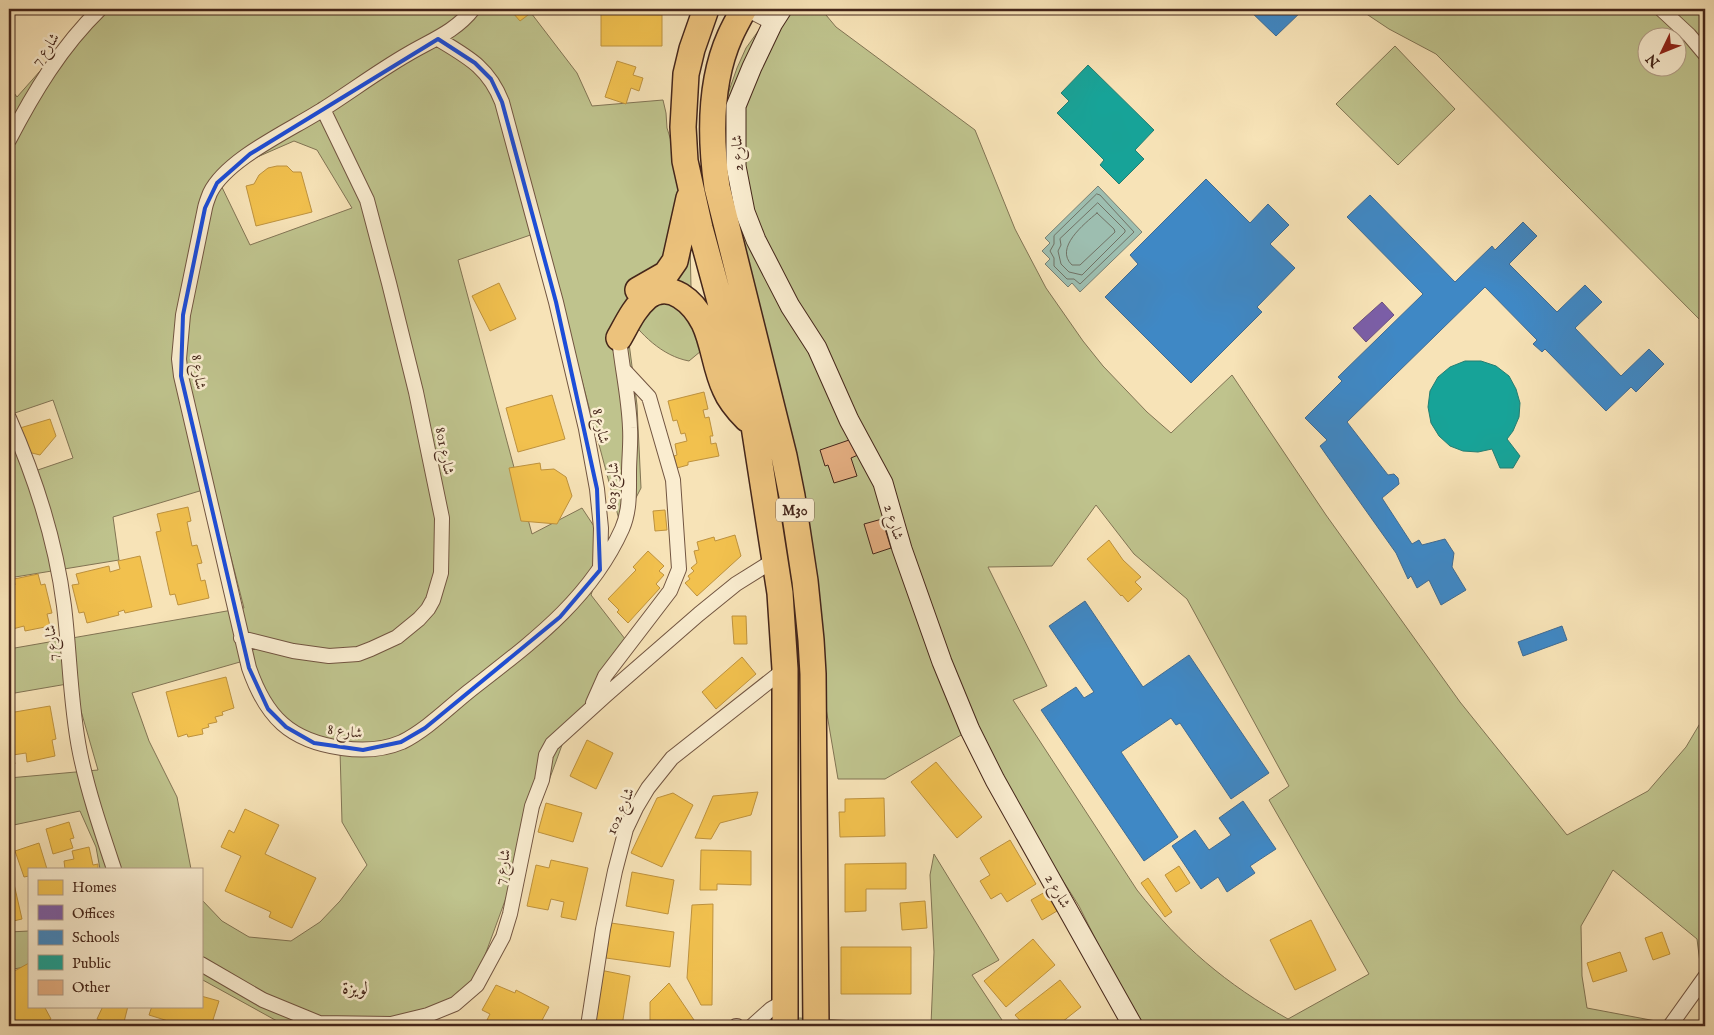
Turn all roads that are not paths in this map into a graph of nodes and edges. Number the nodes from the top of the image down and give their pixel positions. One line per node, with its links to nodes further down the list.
1 (100, 9): 10 (street, شارع 7)
2 (473, 9): 7 (street, شارع 8)
3 (706, 9): 11 (highway, M30)
4 (746, 9): 6 (street); 29 (highway, M30)
5 (1660, 9): 8 (street)
6 (778, 13): 30 (street, شارع 2)
7 (438, 39): 9 (street, شارع 8); 17 (street, شارع 8)
8 (1705, 54)
9 (323, 109): 18 (street, شارع 8); 18 (street, شارع 801)
10 (9, 140)
11 (690, 191): 12 (highway); 15 (highway, M30)
12 (619, 338): 13 (street, شارع 803); 15 (highway)
13 (622, 369): 17 (street, شارع 803); 20 (street)
14 (9, 418): 21 (street, شارع 7)
15 (754, 426): 16 (highway, M30)
16 (776, 559): 19 (highway, M30); 20 (street, شارع 7)
17 (600, 570): 18 (street, شارع 8)
18 (241, 638)
19 (785, 669): 24 (highway, M30); 26 (street, شارع 102)
20 (590, 710): 25 (street, شارع 7)
21 (114, 868)
22 (202, 965): 25 (street, شارع 7)
23 (1705, 977): 31 (street)
24 (784, 1000): 27 (street); 28 (highway, M30)
25 (316, 1025)
26 (588, 1026)
27 (752, 1026)
28 (785, 1026)
29 (816, 1026)
30 (1133, 1026)
31 (1670, 1026)

